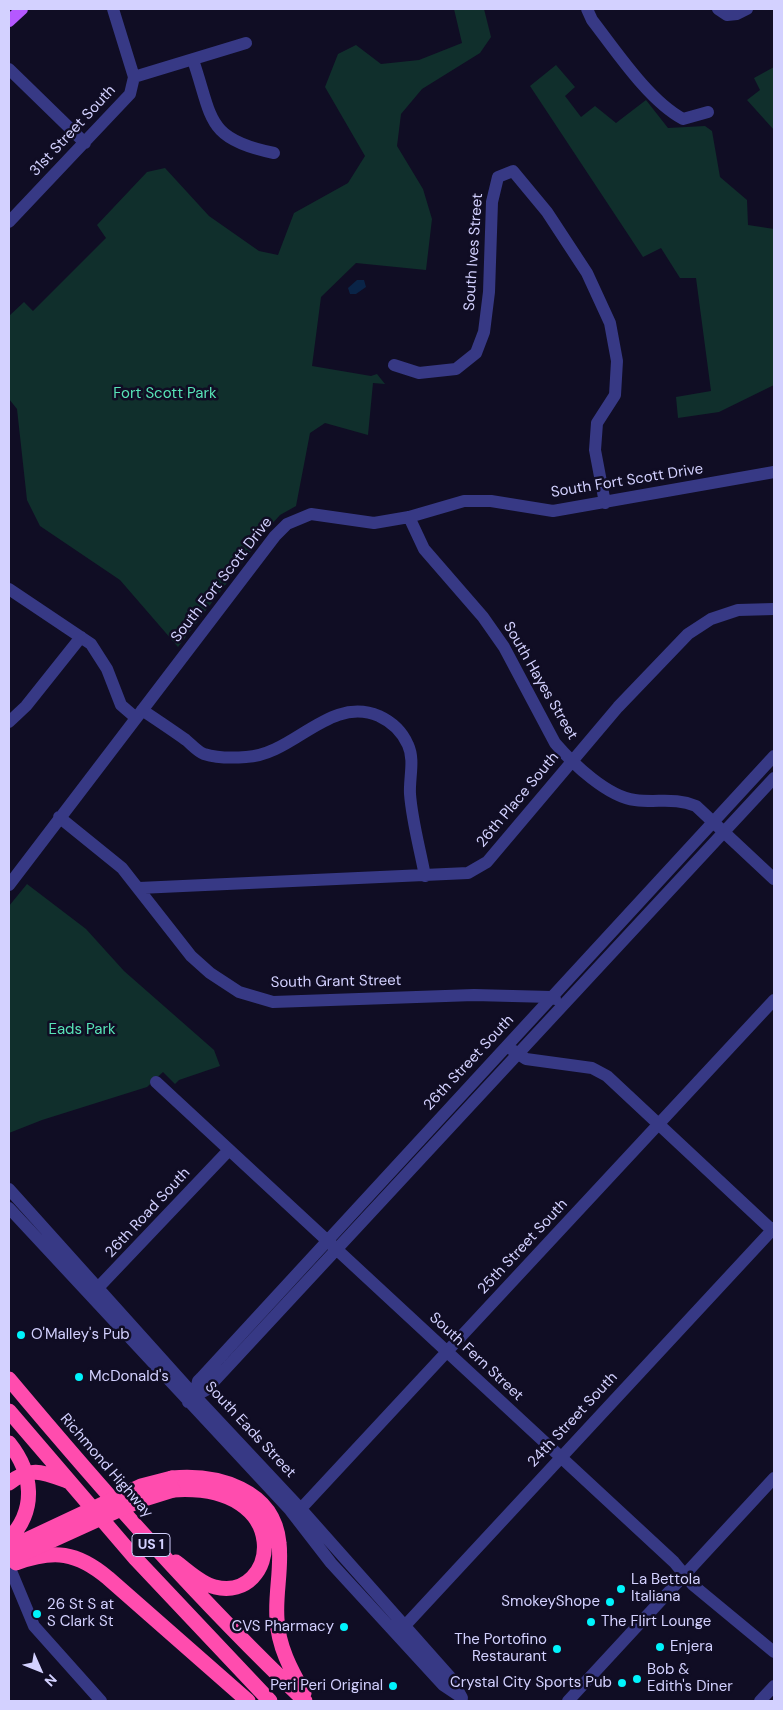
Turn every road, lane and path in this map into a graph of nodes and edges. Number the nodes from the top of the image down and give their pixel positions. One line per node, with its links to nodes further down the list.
1 (22, 9): 6 (main road)
2 (113, 9): 10 (street)
3 (588, 9): 11 (street)
4 (718, 9): 5 (street)
5 (742, 12)
6 (9, 21)
7 (246, 43): 8 (street, 31st Street South)
8 (193, 60): 10 (street, 31st Street South); 13 (street)
9 (9, 69): 12 (street)
10 (134, 77): 12 (street, 31st Street South)
11 (708, 112)
12 (85, 143): 14 (street, 31st Street South)
13 (274, 153)
14 (9, 222)
15 (394, 365): 17 (street, South Ives Street)
16 (774, 472): 17 (street, South Fort Scott Drive)
17 (605, 503): 18 (street, South Fort Scott Drive)
18 (409, 517): 22 (street, South Fort Scott Drive); 25 (street, South Hayes Street)
19 (9, 589): 21 (street)
20 (774, 609): 25 (street, 26th Place South)
21 (81, 637): 22 (street); 23 (street)
22 (139, 714): 27 (street, South Fort Scott Drive); 30 (street)
23 (9, 722)
24 (774, 756): 28 (street, 26th Street South)
25 (572, 760): 28 (street, South Hayes Street); 30 (street, 26th Place South)
26 (774, 778): 29 (street, 26th Street South)
27 (60, 818): 32 (street, South Fort Scott Drive); 33 (street, South Grant Street)
28 (712, 821): 29 (street, South Hayes Street); 34 (street, 26th Street South)
29 (724, 832): 31 (street, South Hayes Street); 36 (street, 26th Street South)
30 (425, 876): 33 (street, 26th Place South)
31 (774, 879)
32 (9, 885)
33 (139, 888): 34 (street, South Grant Street)
34 (552, 997): 36 (street, South Grant Street); 37 (street, 26th Street South)
35 (774, 1000): 40 (street, 25th Street South)
36 (564, 1004): 38 (street, 26th Street South)
37 (506, 1046): 38 (street); 45 (street, 26th Street South)
38 (518, 1054): 40 (street); 45 (street, 26th Street South)
39 (156, 1082): 41 (street, South Fern Street)
40 (659, 1124): 44 (street); 47 (street, 25th Street South)
41 (229, 1150): 45 (street, South Fern Street); 46 (street, 26th Road South)
42 (9, 1189): 43 (street, South Eads Street)
43 (15, 1209): 46 (street, South Eads Street)
44 (774, 1230): 52 (street, 24th Street South)
45 (332, 1245): 47 (street, South Fern Street); 49 (street, 26th Street South)
46 (94, 1292): 49 (street, South Eads Street)
47 (447, 1353): 52 (street, South Fern Street); 57 (street, 25th Street South)
48 (9, 1379): 59 (highway, Richmond Highway / US 1)
49 (192, 1399): 57 (street, South Eads Street)
50 (9, 1411): 54 (highway, US 1)
51 (9, 1443): 58 (highway, bridge)
52 (560, 1457): 63 (street, South Fern Street); 65 (street, 24th Street South)
53 (774, 1478): 63 (street)
54 (68, 1481): 55 (highway); 67 (highway, US 1)
55 (9, 1483)
56 (172, 1484): 59 (highway); 60 (highway, bridge); 61 (highway, bridge); 74 (highway)
57 (298, 1512): 65 (street, South Eads Street)
58 (9, 1539)
59 (152, 1546): 74 (highway, Richmond Highway / US 1)
60 (9, 1548)
61 (9, 1560)
62 (9, 1566): 64 (street); 71 (highway)
63 (685, 1575): 66 (street, South Fern Street); 75 (street)
64 (14, 1595): 70 (street)
65 (400, 1630): 69 (street, South Eads Street)
66 (774, 1652)
67 (256, 1686): 72 (highway, US 1); 73 (highway)
68 (774, 1686): 76 (street)
69 (463, 1700)
70 (101, 1701)
71 (248, 1701)
72 (270, 1701)
73 (279, 1701)
74 (306, 1701)
75 (568, 1701)
76 (760, 1701)

